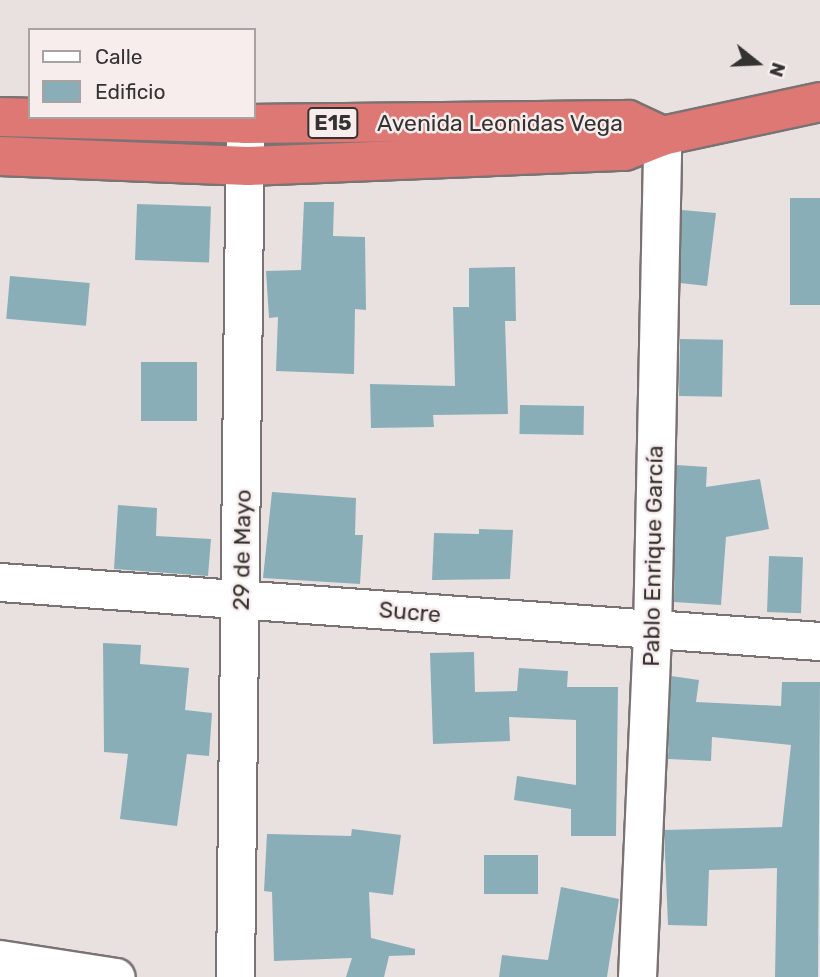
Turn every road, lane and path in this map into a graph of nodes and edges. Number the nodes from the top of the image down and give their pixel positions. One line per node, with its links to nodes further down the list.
1 (820, 102): 6 (highway, Avenida Leonidas Vega / E15)
2 (0, 117): 3 (highway, Avenida Leonidas Vega / E15)
3 (28, 118)
4 (70, 119): 5 (highway, Avenida Leonidas Vega / E15)
5 (245, 124): 6 (highway, Avenida Leonidas Vega / E15); 8 (street, 29 de Mayo)
6 (662, 136): 8 (highway, Avenida Leonidas Vega / E15); 11 (street, Pablo Enrique García)
7 (0, 156): 8 (highway, Avenida Leonidas Vega / E15)
8 (248, 166): 10 (street, 29 de Mayo)
9 (0, 582): 10 (street, Sucre)
10 (242, 598): 11 (street, Sucre); 15 (street, 29 de Mayo)
11 (652, 632): 12 (street, Sucre); 16 (street, Pablo Enrique García)
12 (820, 641)
13 (0, 959): 14 (street)
14 (116, 977)
15 (235, 977)
16 (637, 977)

